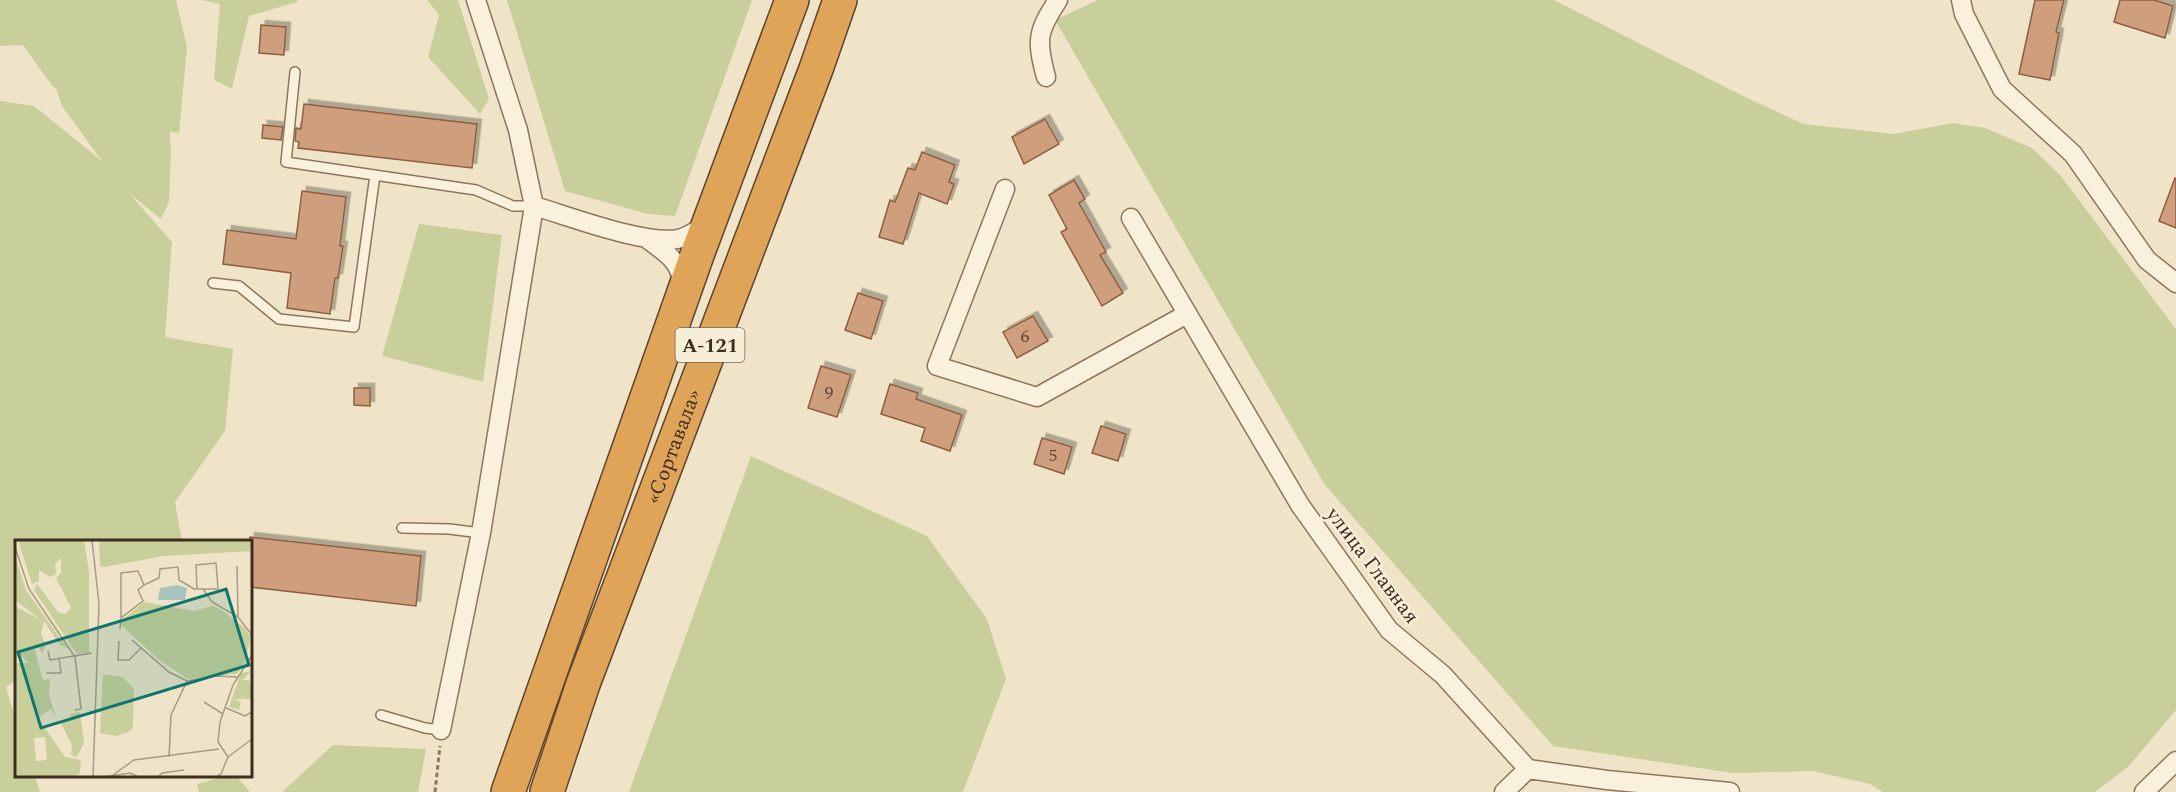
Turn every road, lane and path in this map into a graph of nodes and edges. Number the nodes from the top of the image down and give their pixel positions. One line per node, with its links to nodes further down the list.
1 (476, 0): 10 (street)
2 (792, 0): 12 (highway, «Сортавала» / А-121)
3 (840, 0): 26 (highway, «Сортавала» / А-121)
4 (1058, 0): 7 (street)
5 (1961, 0): 15 (street)
6 (294, 72): 8 (lane)
7 (1046, 77)
8 (375, 175): 10 (lane); 14 (lane)
9 (1005, 189): 17 (street)
10 (534, 206): 13 (street); 19 (street)
11 (1131, 218): 17 (street, улица Главная)
12 (709, 223): 13 (street); 16 (highway, «Сортавала» / А-121)
13 (646, 238): 16 (street)
14 (213, 283)
15 (2176, 283)
16 (684, 292): 25 (highway, «Сортавала» / А-121)
17 (1187, 314): 23 (street, улица Главная)
18 (402, 528): 19 (lane)
19 (481, 533): 21 (street)
20 (381, 715): 21 (lane)
21 (441, 730): 24 (path)
22 (2176, 761): 29 (street)
23 (1528, 769): 27 (street); 28 (street)
24 (435, 792)
25 (508, 792)
26 (546, 792)
27 (1504, 792)
28 (1730, 792)
29 (2144, 792)

